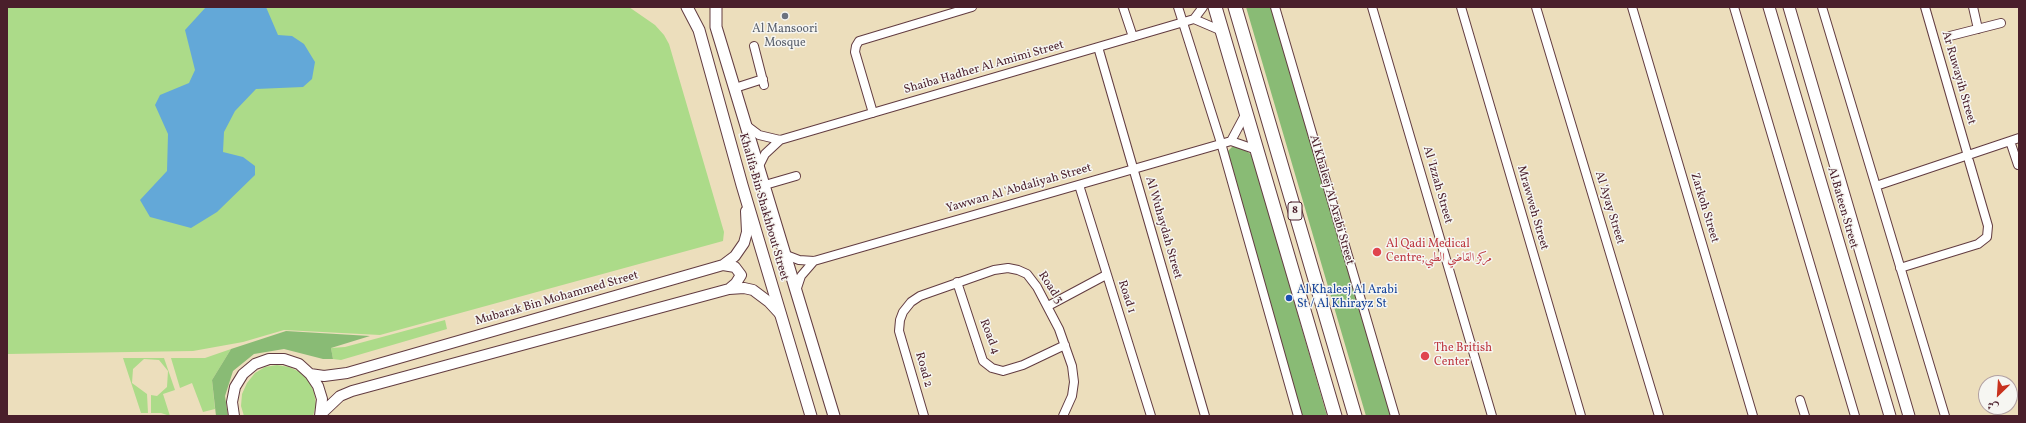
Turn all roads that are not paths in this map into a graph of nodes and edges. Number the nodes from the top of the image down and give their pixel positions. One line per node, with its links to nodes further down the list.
1 (687, 7): 44 (main road, Khalifa Bin Shakhbout Street)
2 (716, 7): 29 (main road, Khalifa Bin Shakhbout Street)
3 (972, 7): 31 (street)
4 (1123, 7): 26 (street)
5 (1178, 7): 21 (street)
6 (1203, 7): 20 (street)
7 (1215, 7): 24 (highway, 8)
8 (1235, 7): 72 (highway, 8)
9 (1274, 7): 73 (street, Al Khaleej Al Arabi Street)
10 (1372, 7): 74 (street, Al 'Izzah Street)
11 (1461, 7): 75 (street, Mrawweh Street)
12 (1536, 7): 76 (street, Al 'Ayay Street)
13 (1632, 7): 77 (street, Zarkoh Street)
14 (1734, 7): 79 (street)
15 (1770, 7): 80 (main road, Al Bateen Street)
16 (1789, 7): 81 (main road, Al Bateen Street)
17 (1822, 7): 47 (street)
18 (1924, 7): 39 (street, Ar Ruwayih Street)
19 (1973, 7): 23 (street)
20 (1194, 19): 21 (street, Shaiba Hadher Al Amimi Street); 24 (street)
21 (1182, 23): 26 (street, Shaiba Hadher Al Amimi Street); 37 (street)
22 (2001, 23): 23 (street)
23 (1978, 29): 25 (street)
24 (1222, 31): 30 (highway, 8)
25 (1950, 36)
26 (1133, 37): 28 (street, Shaiba Hadher Al Amimi Street)
27 (754, 46): 29 (street)
28 (1098, 47): 31 (street, Shaiba Hadher Al Amimi Street); 42 (street, Al Wuhaydah Street)
29 (735, 88): 32 (main road, Khalifa Bin Shakhbout Street)
30 (1246, 112): 35 (street); 38 (highway, 8)
31 (873, 113): 34 (street, Shaiba Hadher Al Amimi Street)
32 (747, 126): 34 (street, Shaiba Hadher Al Amimi Street); 41 (main road, Khalifa Bin Shakhbout Street)
33 (2019, 138): 36 (street)
34 (780, 140): 41 (street, Shaiba Hadher Al Amimi Street)
35 (1231, 140): 37 (street, Yawwan Al 'Abdaliyah Street); 38 (street)
36 (2010, 141): 39 (street); 40 (street)
37 (1221, 143): 42 (street, Yawwan Al 'Abdaliyah Street); 70 (street)
38 (1257, 150): 71 (highway, 8)
39 (1968, 158): 47 (street); 51 (street, Ar Ruwayih Street)
40 (2018, 165)
41 (759, 166): 45 (main road, Khalifa Bin Shakhbout Street)
42 (1134, 169): 46 (street, Yawwan Al 'Abdaliyah Street); 69 (street, Al Wuhaydah Street)
43 (796, 176): 45 (street)
44 (742, 185): 50 (street, Mubarak Bin Mohammed Street); 57 (main road, Khalifa Bin Shakhbout Street)
45 (765, 185): 48 (main road, Khalifa Bin Shakhbout Street)
46 (1078, 185): 49 (street, Yawwan Al 'Abdaliyah Street); 52 (street, Road 1)
47 (1876, 186): 51 (street)
48 (786, 254): 49 (street, Yawwan Al 'Abdaliyah Street); 55 (main road, Khalifa Bin Shakhbout Street)
49 (814, 261): 55 (street)
50 (723, 265): 54 (street); 60 (street, Mubarak Bin Mohammed Street)
51 (1900, 268): 82 (street)
52 (1106, 275): 56 (street); 68 (street, Road 1)
53 (957, 282): 56 (street, Road 3); 58 (street, Road 3); 59 (street, Road 4)
54 (729, 289): 57 (street); 62 (street)
55 (796, 291): 65 (main road, Khalifa Bin Shakhbout Street)
56 (1048, 306): 59 (street, Road 3)
57 (782, 315): 64 (main road, Khalifa Bin Shakhbout Street)
58 (899, 331): 66 (street, Road 2)
59 (1065, 345): 67 (street, Road 3)
60 (310, 374): 62 (street); 63 (street)
61 (1800, 400): 78 (street)
62 (320, 415)
63 (234, 416)
64 (811, 416)
65 (834, 416)
66 (924, 416)
67 (1063, 416)
68 (1151, 416)
69 (1205, 416)
70 (1298, 416)
71 (1335, 416)
72 (1355, 416)
73 (1395, 416)
74 (1492, 416)
75 (1581, 416)
76 (1659, 416)
77 (1753, 416)
78 (1805, 416)
79 (1855, 416)
80 (1890, 416)
81 (1908, 416)
82 (1945, 416)

